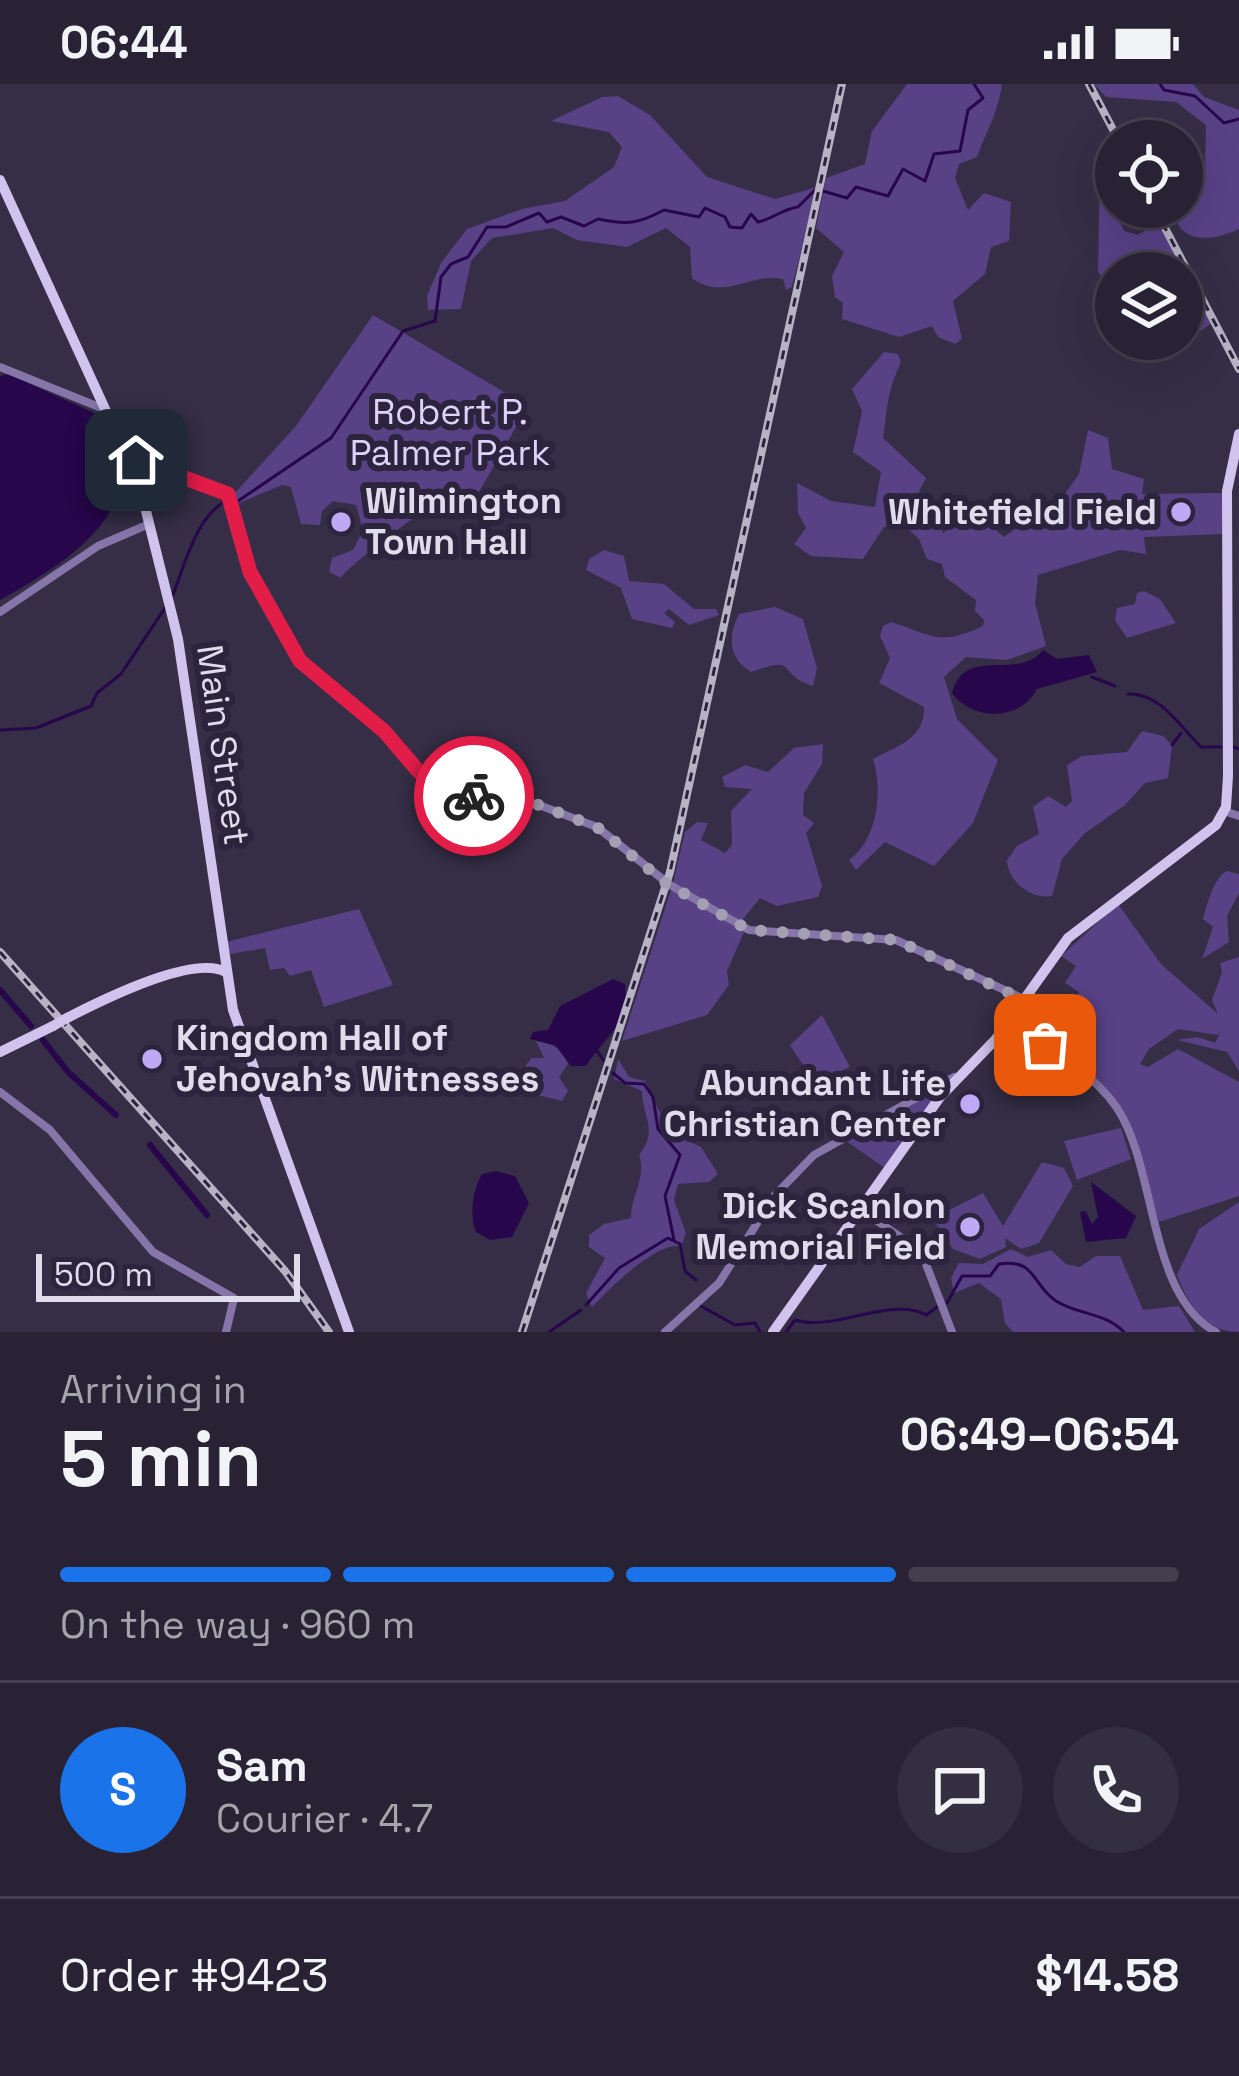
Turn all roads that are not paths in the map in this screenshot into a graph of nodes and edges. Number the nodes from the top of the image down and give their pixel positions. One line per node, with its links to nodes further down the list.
1 (0, 180): 3 (main road, Main Street)
2 (0, 367): 3 (street)
3 (106, 409): 5 (main road, Main Street)
4 (1239, 434): 8 (main road)
5 (130, 460): 6 (main road, Main Street); 14 (street)
6 (149, 524): 7 (street); 10 (main road, Main Street)
7 (0, 612)
8 (1225, 811): 9 (street); 14 (main road)
9 (1239, 816)
10 (222, 948): 11 (main road); 12 (main road, Main Street)
11 (204, 967): 12 (main road); 13 (main road)
12 (226, 972): 13 (main road); 21 (main road, Main Street)
13 (172, 976): 16 (main road, bridge)
14 (1024, 1000): 15 (main road)
15 (1008, 1022): 18 (main road); 25 (street)
16 (0, 1052)
17 (0, 1092): 20 (street)
18 (934, 1095): 19 (main road); 22 (street)
19 (860, 1210): 23 (main road); 24 (street)
20 (226, 1332)
21 (349, 1332)
22 (664, 1332)
23 (773, 1332)
24 (952, 1332)
25 (1216, 1332)

